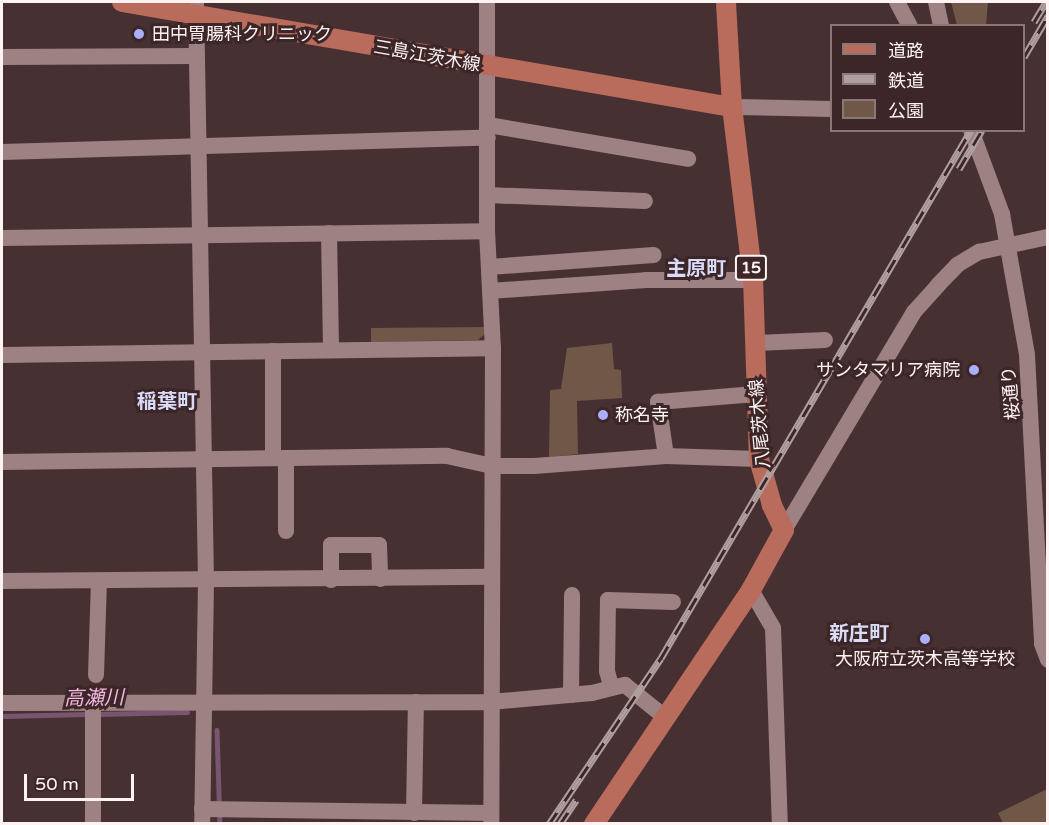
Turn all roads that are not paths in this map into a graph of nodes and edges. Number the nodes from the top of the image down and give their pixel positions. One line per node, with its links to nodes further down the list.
1 (122, 2): 6 (main road, 三島江茨木線)
2 (487, 2): 11 (street)
3 (726, 2): 12 (main road, 八尾茨木線 / 15)
4 (897, 2): 7 (street)
5 (936, 2): 8 (street)
6 (195, 9): 9 (street); 11 (main road, 三島江茨木線)
7 (909, 24)
8 (941, 24)
9 (196, 56): 10 (street); 16 (street)
10 (2, 57)
11 (488, 67): 12 (main road, 三島江茨木線); 14 (street)
12 (732, 107): 13 (street); 29 (main road, 八尾茨木線 / 15)
13 (830, 109)
14 (488, 131): 16 (street); 18 (street); 19 (street)
15 (972, 132): 26 (street, 桜通り)
16 (196, 144): 17 (street); 23 (street)
17 (2, 152)
18 (688, 159)
19 (487, 195): 20 (street); 21 (street)
20 (645, 201)
21 (487, 231): 22 (street); 28 (street)
22 (329, 233): 23 (street); 34 (street)
23 (202, 235): 25 (street); 36 (street)
24 (1047, 237): 26 (street)
25 (2, 238)
26 (1009, 244): 45 (street); 56 (street, 桜通り)
27 (654, 255): 28 (street)
28 (489, 267): 30 (street)
29 (753, 280): 30 (street); 32 (main road, 八尾茨木線 / 15)
30 (490, 291): 33 (street)
31 (825, 340): 32 (street)
32 (754, 343): 38 (main road, 八尾茨木線 / 15)
33 (493, 348): 34 (street); 44 (street)
34 (331, 350): 35 (street)
35 (273, 351): 36 (street); 40 (street)
36 (203, 352): 37 (street); 41 (street)
37 (2, 355)
38 (756, 394): 39 (street); 42 (main road, 八尾茨木線 / 15)
39 (666, 456): 42 (street); 44 (street)
40 (279, 458): 41 (street); 44 (street); 46 (street)
41 (205, 459): 43 (street); 52 (street)
42 (759, 459): 45 (main road, 八尾茨木線 / 15)
43 (2, 462)
44 (492, 466): 47 (street)
45 (784, 530): 53 (main road)
46 (286, 531)
47 (490, 577): 48 (street); 61 (street)
48 (380, 579): 49 (street); 49 (street)
49 (331, 580): 52 (street)
50 (2, 581): 51 (street)
51 (99, 581): 52 (street); 57 (street)
52 (206, 582): 63 (street)
53 (751, 591): 65 (main road); 71 (street)
54 (572, 595): 59 (street)
55 (673, 602): 58 (street)
56 (1047, 660)
57 (96, 675)
58 (611, 686): 59 (street); 65 (street)
59 (571, 695): 61 (street)
60 (416, 702): 61 (street); 63 (street); 67 (street)
61 (491, 702): 68 (street)
62 (2, 703): 64 (street)
63 (202, 703): 64 (street); 66 (street)
64 (93, 710): 69 (street)
65 (666, 718): 70 (main road)
66 (210, 813): 67 (street)
67 (414, 813): 68 (street)
68 (491, 818)
69 (93, 824)
70 (594, 824)
71 (780, 824)

